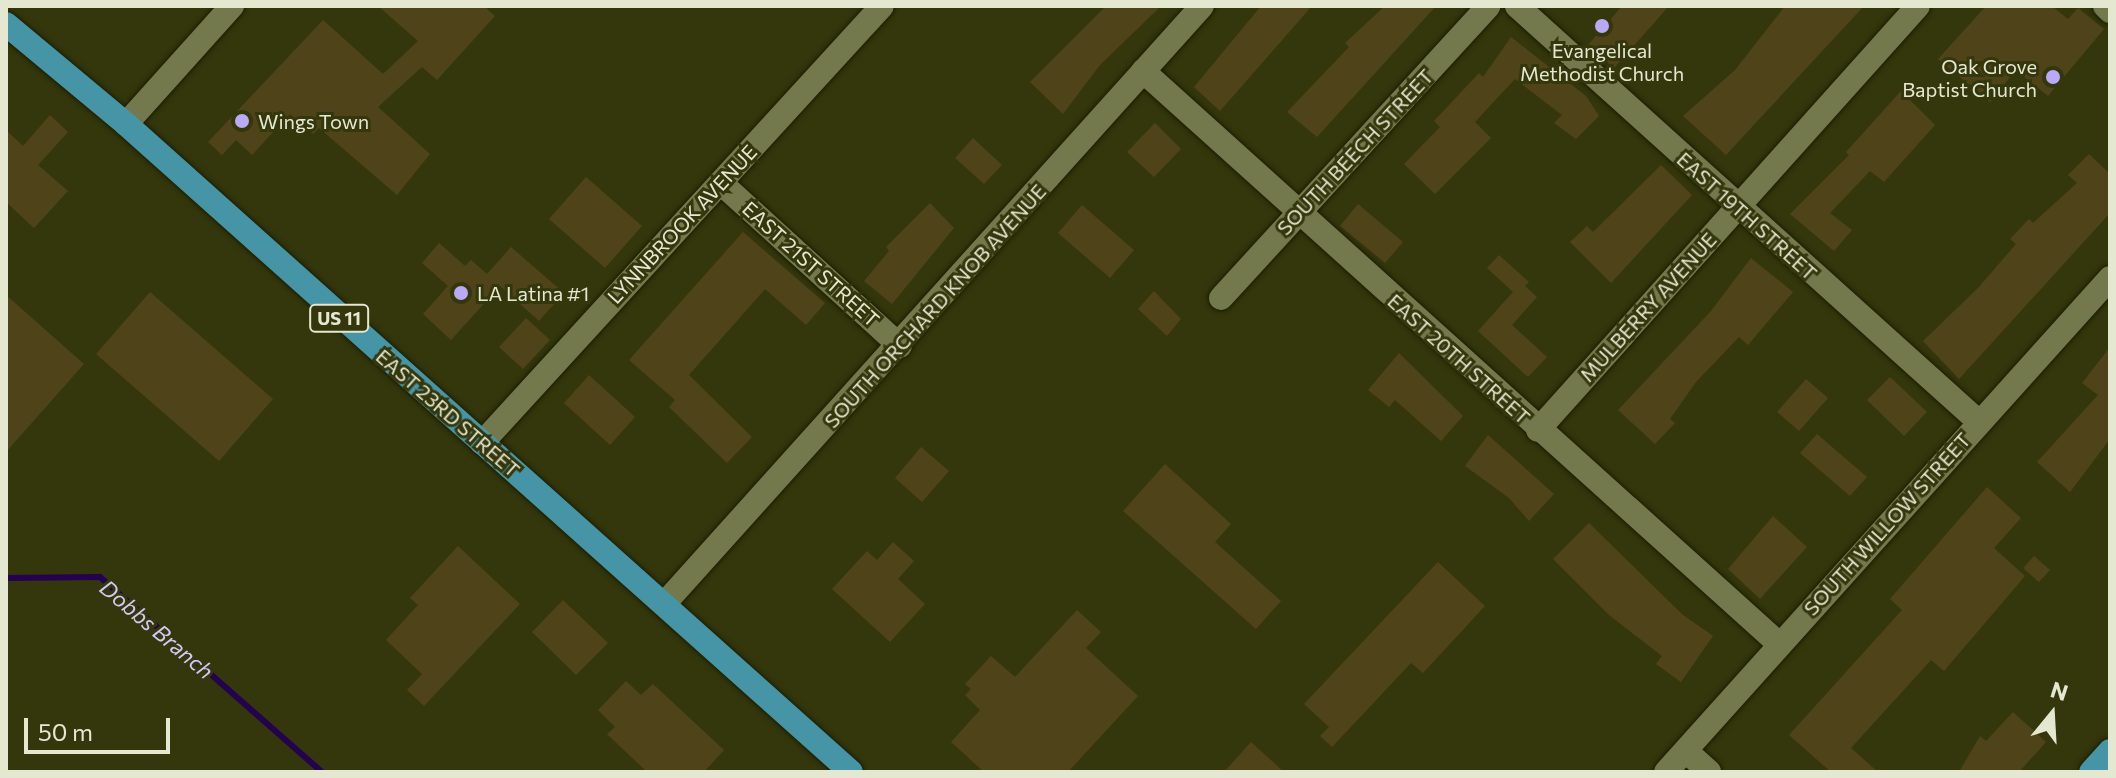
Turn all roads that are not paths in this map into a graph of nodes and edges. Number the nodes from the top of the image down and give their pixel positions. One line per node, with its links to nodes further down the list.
1 (232, 6): 11 (street)
2 (882, 6): 12 (street, LYNNBROOK AVENUE)
3 (1202, 6): 10 (street, SOUTH ORCHARD KNOB AVENUE)
4 (1489, 6): 14 (street, SOUTH BEECH STREET)
5 (1517, 6): 13 (street, EAST 19TH STREET)
6 (1918, 6): 13 (street, MULBERRY AVENUE)
7 (2105, 6): 8 (street)
8 (2110, 11)
9 (9, 32): 11 (main road, EAST 23RD STREET / US 11)
10 (1143, 71): 14 (street, EAST 20TH STREET); 17 (street, SOUTH ORCHARD KNOB AVENUE)
11 (126, 124): 20 (main road, EAST 23RD STREET / US 11)
12 (721, 183): 17 (street, EAST 21ST STREET); 20 (street, LYNNBROOK AVENUE)
13 (1736, 208): 18 (street, EAST 19TH STREET); 19 (street, MULBERRY AVENUE)
14 (1297, 214): 16 (street, SOUTH BEECH STREET); 19 (street, EAST 20TH STREET)
15 (2110, 278): 18 (street, SOUTH WILLOW STREET)
16 (1221, 298)
17 (900, 346): 21 (street, SOUTH ORCHARD KNOB AVENUE)
18 (1979, 422): 22 (street, SOUTH WILLOW STREET)
19 (1538, 430): 22 (street, EAST 20TH STREET)
20 (482, 443): 21 (main road, EAST 23RD STREET / US 11)
21 (665, 603): 25 (main road, EAST 23RD STREET / US 11)
22 (1778, 643): 23 (street, SOUTH WILLOW STREET)
23 (1686, 751): 26 (street, SOUTH WILLOW STREET); 27 (street)
24 (2110, 751): 28 (main road)
25 (851, 772)
26 (1666, 772)
27 (1709, 772)
28 (2091, 772)

